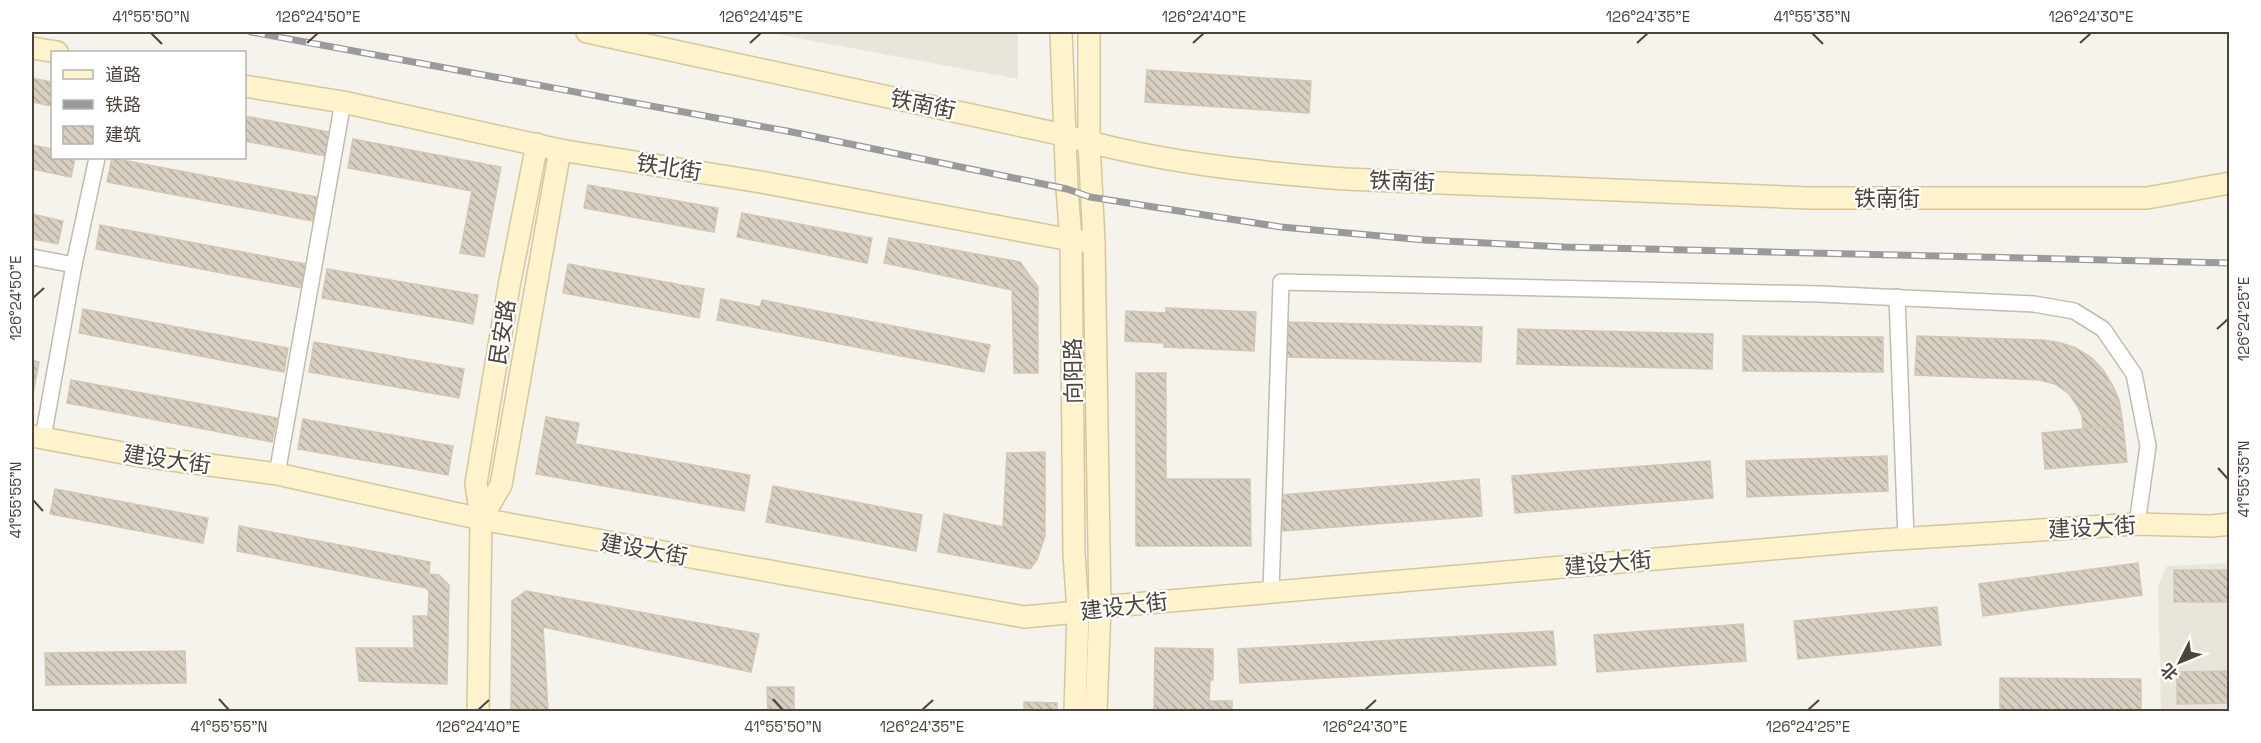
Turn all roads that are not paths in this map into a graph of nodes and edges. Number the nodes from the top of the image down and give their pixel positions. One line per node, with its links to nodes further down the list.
1 (587, 32): 8 (main road, 铁南街)
2 (1061, 32): 8 (main road, 向阳路)
3 (1089, 32): 9 (main road, 向阳路)
4 (32, 48): 5 (main road)
5 (51, 51)
6 (246, 86): 7 (main road, 铁北街)
7 (343, 102): 10 (main road, 铁北街); 20 (street)
8 (1064, 135): 9 (main road, 铁南街); 14 (main road, 向阳路)
9 (1089, 142): 13 (main road, 铁南街); 15 (main road, 向阳路)
10 (537, 144): 11 (main road, 铁北街); 21 (main road, 民安路)
11 (560, 150): 14 (main road, 铁北街); 21 (main road, 民安路)
12 (98, 159): 17 (street)
13 (2229, 183)
14 (1071, 240): 15 (main road, 铁北街); 27 (main road, 向阳路)
15 (1094, 242): 26 (main road, 向阳路)
16 (32, 257): 17 (street)
17 (74, 265): 19 (street)
18 (1896, 297): 22 (street); 24 (street); 25 (street)
19 (37, 437): 20 (main road, 建设大街)
20 (277, 474): 21 (main road, 建设大街)
21 (481, 519): 27 (main road, 建设大街); 28 (main road, 民安路)
22 (2137, 524): 23 (main road, 建设大街); 24 (main road, 建设大街)
23 (2229, 524)
24 (1905, 538): 25 (main road, 建设大街)
25 (1271, 592): 26 (main road, 建设大街)
26 (1100, 607): 27 (main road, 建设大街); 30 (main road, 向阳路)
27 (1078, 612): 29 (main road, 向阳路)
28 (478, 711)
29 (1075, 711)
30 (1096, 711)

